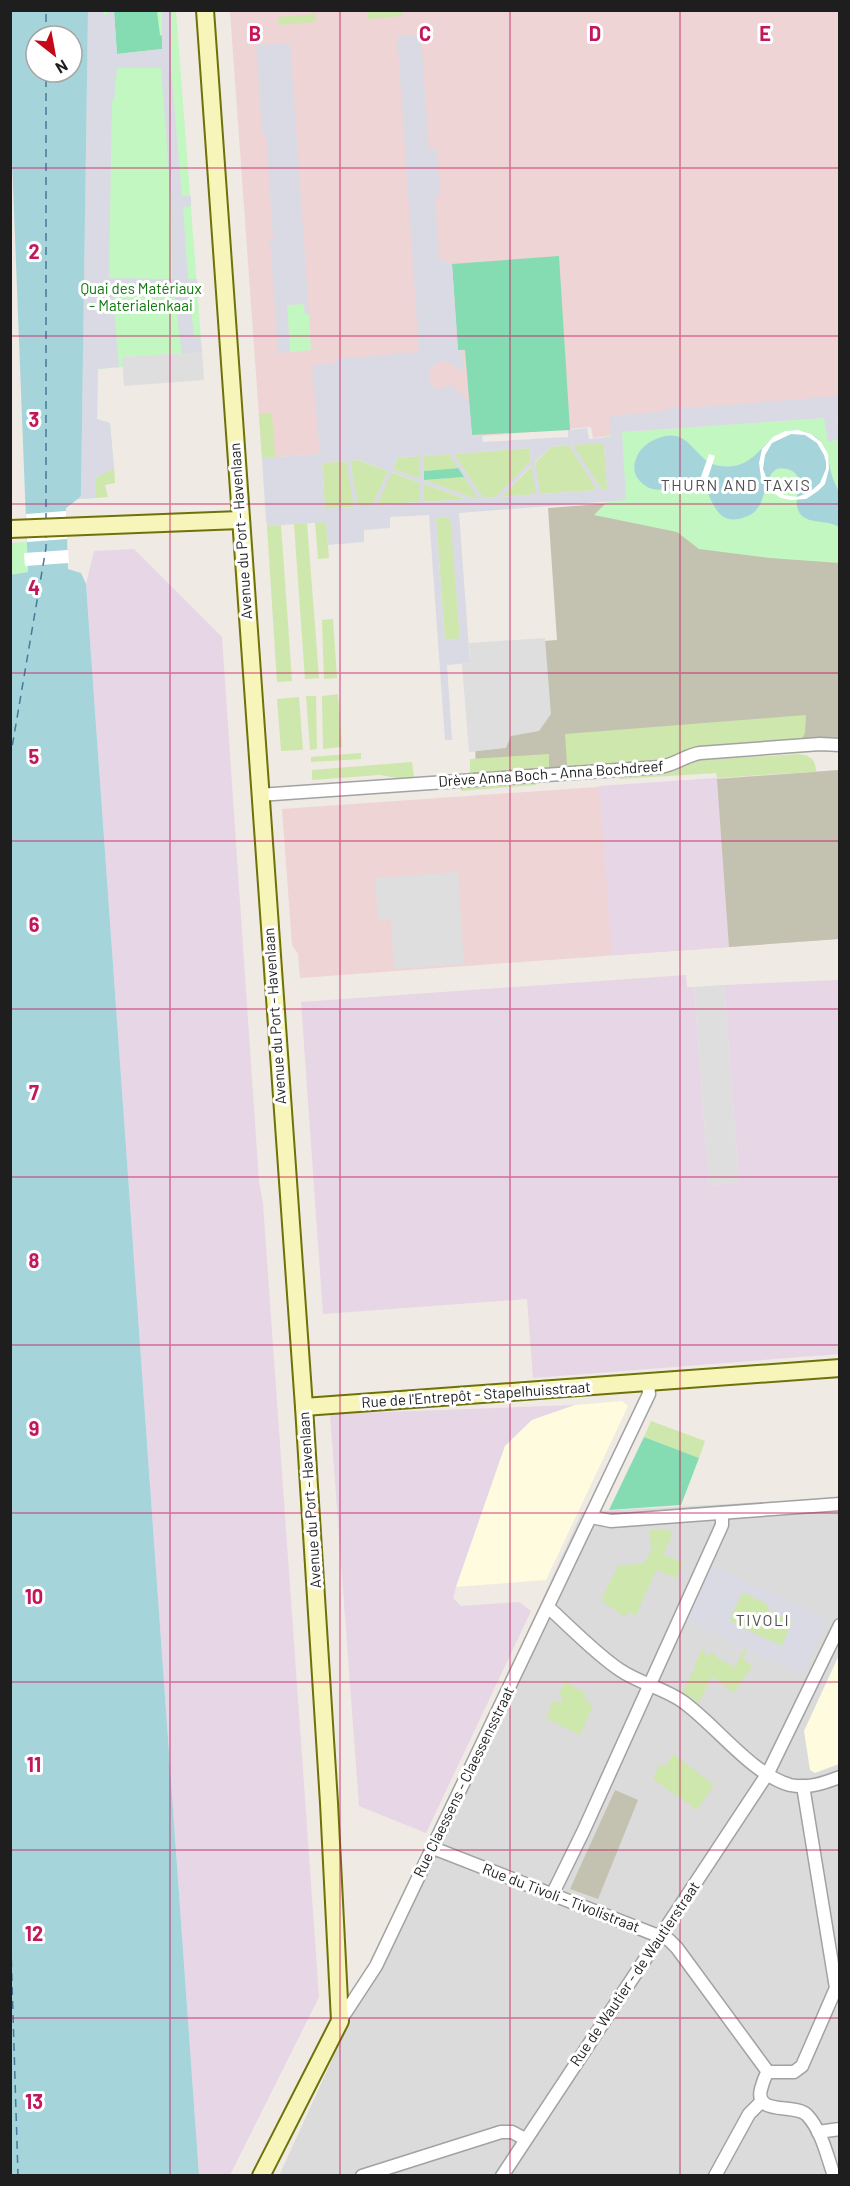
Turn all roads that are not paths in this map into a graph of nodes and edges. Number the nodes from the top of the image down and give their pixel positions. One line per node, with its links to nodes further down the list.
1 (205, 10): 2 (street, Avenue du Port - Havenlaan)
2 (240, 520): 3 (street); 5 (street, Avenue du Port - Havenlaan)
3 (19, 529)
4 (840, 745): 5 (street, Drève Anna Boch - Anna Bochdreef)
5 (259, 795): 8 (street, Avenue du Port - Havenlaan)
6 (840, 1368): 7 (street, Rue de l'Entrepôt - Stapelhuisstraat)
7 (648, 1381): 8 (street, Rue de l'Entrepôt - Stapelhuisstraat); 11 (street, Rue Claessens - Claessensstraat)
8 (304, 1407): 21 (street, Avenue du Port - Havenlaan)
9 (840, 1504): 10 (street)
10 (722, 1513): 11 (street); 14 (street)
11 (591, 1517): 12 (street, Rue Claessens - Claessensstraat)
12 (548, 1607): 14 (street); 18 (street, Rue Claessens - Claessensstraat)
13 (840, 1625): 15 (street, Rue de Wautier - de Wautierstraat)
14 (650, 1685): 15 (street); 19 (street)
15 (768, 1773): 17 (street); 20 (street, Rue de Wautier - de Wautierstraat)
16 (840, 1777): 17 (street)
17 (803, 1786): 22 (street)
18 (433, 1848): 19 (street, Rue du Tivoli - Tivolistraat); 21 (street, Rue Claessens - Claessensstraat)
19 (552, 1895): 20 (street, Rue du Tivoli - Tivolistraat)
20 (660, 1937): 22 (street, Rue du Tivoli - Tivolistraat); 26 (street, Rue de Wautier - de Wautierstraat)
21 (340, 2021): 27 (street, Rue Claessens - Claessensstraat)
22 (768, 2072): 23 (street)
23 (762, 2101): 25 (street); 30 (street)
24 (840, 2129): 25 (street)
25 (818, 2132): 31 (street)
26 (525, 2139): 28 (street); 29 (street, Rue de Wautier - de Wautierstraat)
27 (261, 2175)
28 (362, 2175)
29 (501, 2175)
30 (715, 2175)
31 (834, 2175)

